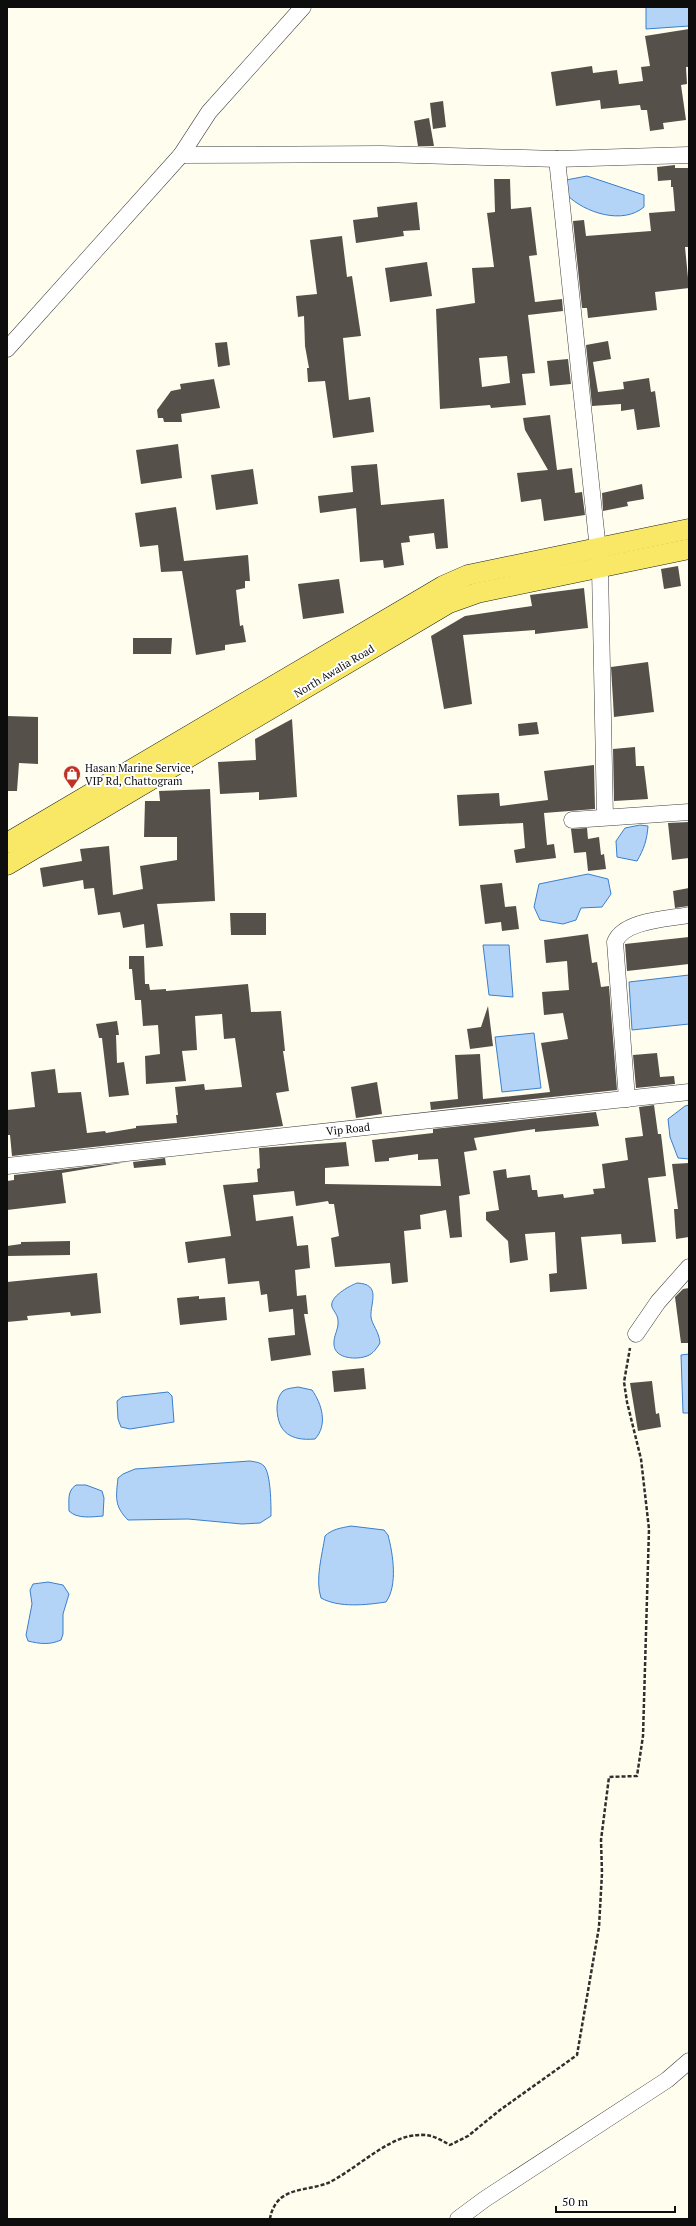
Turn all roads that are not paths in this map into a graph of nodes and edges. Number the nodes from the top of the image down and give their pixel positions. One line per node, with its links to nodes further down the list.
1 (303, 7): 2 (street)
2 (181, 155): 4 (street); 5 (street)
3 (689, 155): 4 (street)
4 (557, 159): 7 (street)
5 (7, 349)
6 (689, 529): 7 (main road, North Awalia Road)
7 (598, 549): 9 (street); 13 (main road, North Awalia Road)
8 (689, 549): 9 (main road, North Awalia Road)
9 (600, 569): 11 (street); 14 (main road, North Awalia Road)
10 (689, 812): 11 (street)
11 (605, 817): 12 (street)
12 (572, 820)
13 (7, 843)
14 (7, 865)
15 (689, 915): 17 (street)
16 (689, 1092): 17 (street, Vip Road)
17 (627, 1099): 18 (street, Vip Road)
18 (7, 1166)
19 (689, 1267): 20 (street)
20 (636, 1334)
21 (689, 2061): 22 (street)
22 (458, 2219)

